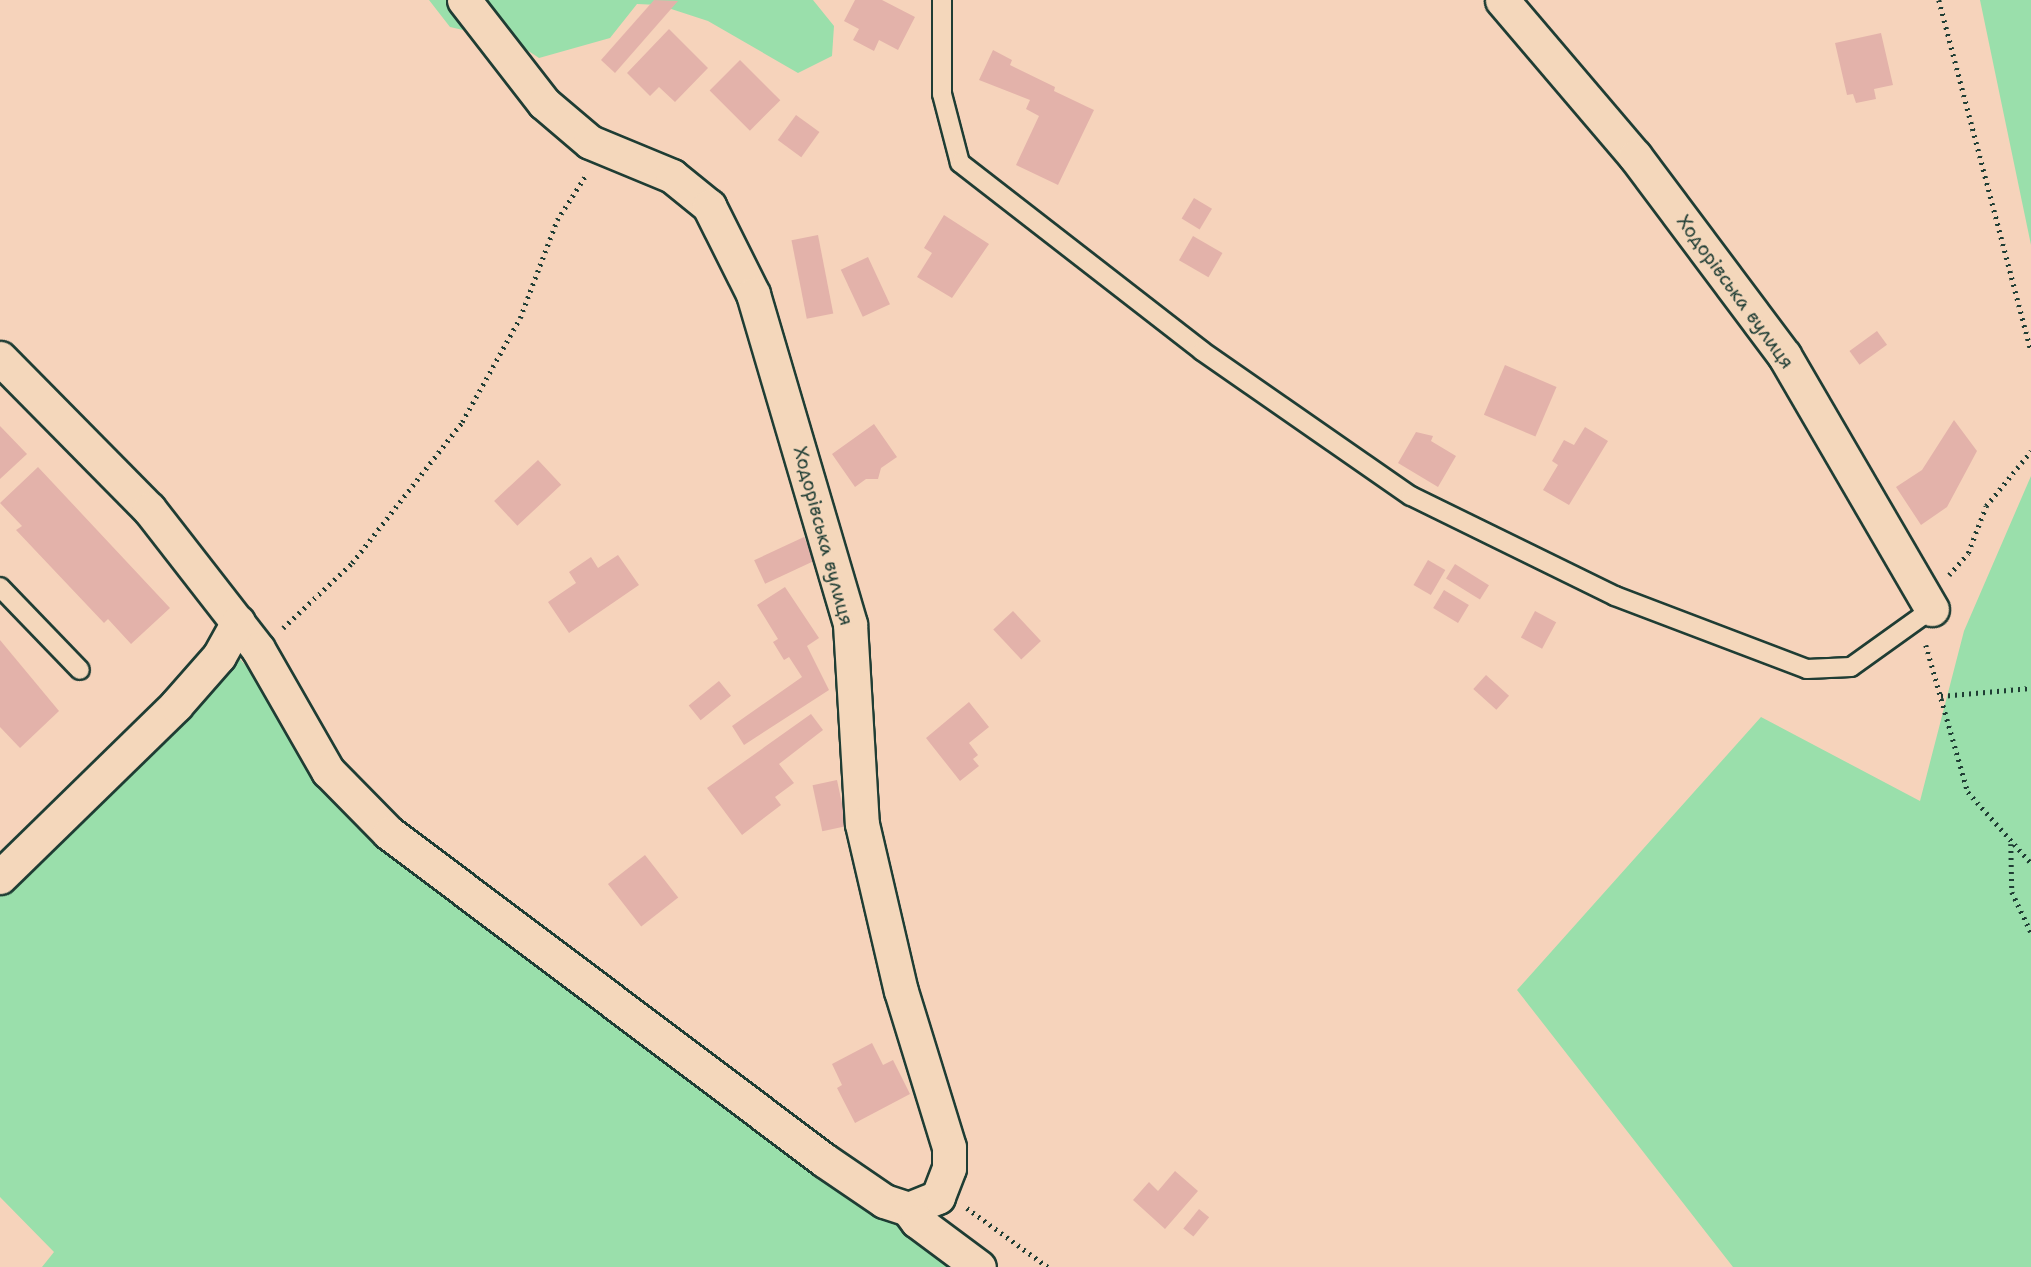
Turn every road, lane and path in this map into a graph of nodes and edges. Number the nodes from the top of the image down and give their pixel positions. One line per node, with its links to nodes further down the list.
1 (464, 0): 5 (street, Ходорівська вулиця)
2 (942, 0): 10 (lane)
3 (1502, 0): 10 (street, Ходорівська вулиця)
4 (1939, 0): 6 (path)
5 (606, 148): 12 (path); 20 (street, Ходорівська вулиця)
6 (2031, 350)
7 (0, 358): 11 (street)
8 (2031, 451): 10 (path)
9 (0, 587): 13 (lane)
10 (1932, 609): 15 (path)
11 (238, 621): 12 (street); 18 (street)
12 (258, 649): 20 (street)
13 (79, 670)
14 (2031, 688): 15 (path)
15 (1941, 696): 16 (path)
16 (2011, 844): 17 (path); 19 (path)
17 (2031, 863)
18 (0, 877)
19 (2031, 932)
20 (923, 1203): 21 (street); 22 (path)
21 (979, 1267)
22 (1048, 1267)

